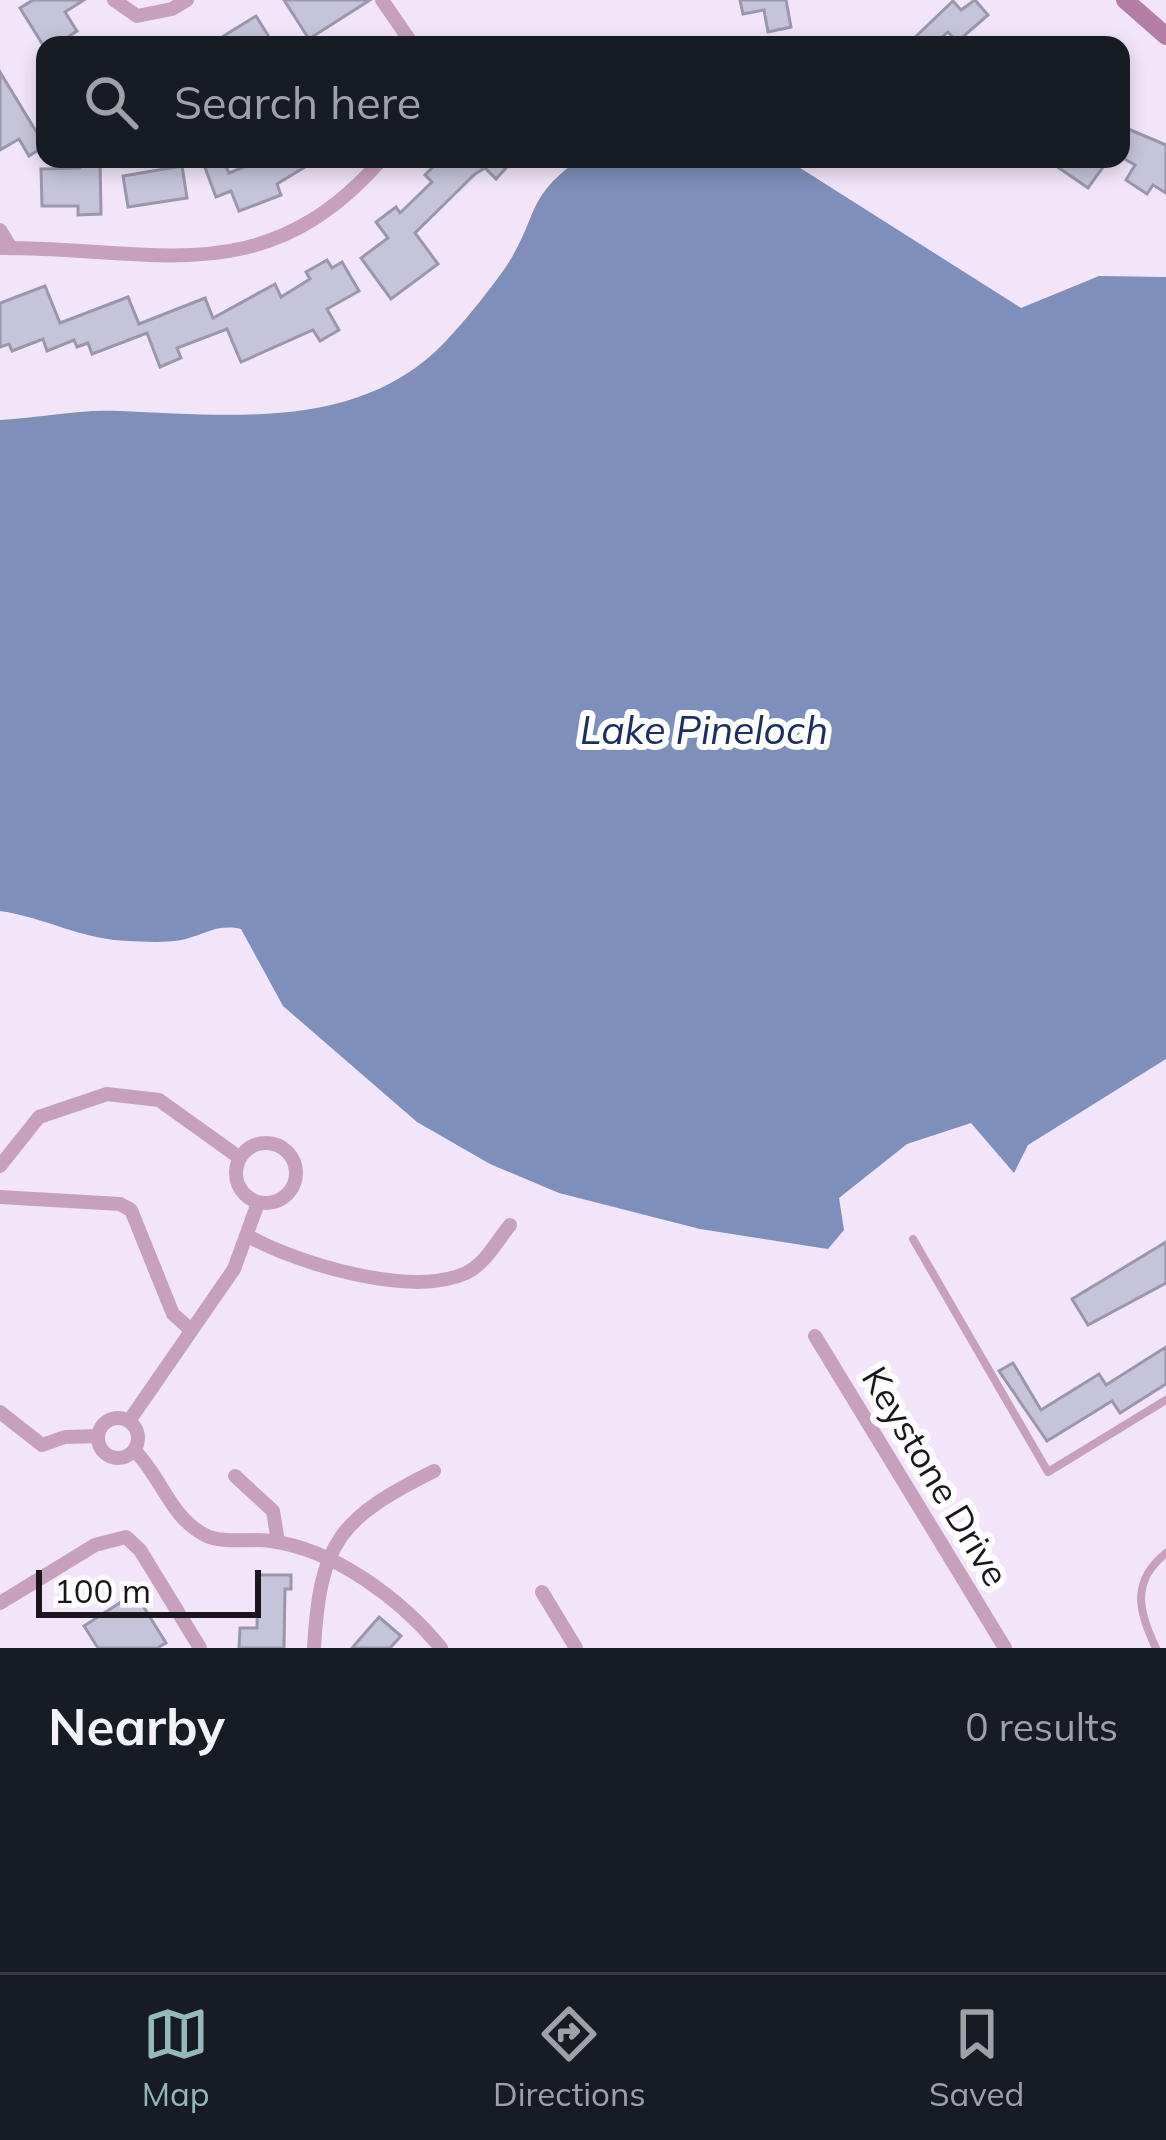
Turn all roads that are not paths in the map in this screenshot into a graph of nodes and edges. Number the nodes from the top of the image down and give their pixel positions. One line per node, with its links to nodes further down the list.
1 (114, 0): 2 (street)
2 (187, 0)
3 (382, 0): 5 (street)
4 (1125, 0): 6 (street)
5 (407, 36)
6 (1166, 36)
7 (374, 168): 9 (street)
8 (0, 230): 9 (street)
9 (6, 248)
10 (240, 1158): 11 (street); 13 (street); 13 (street)
11 (0, 1166)
12 (0, 1197): 17 (street)
13 (258, 1203): 15 (street)
14 (510, 1225): 15 (street)
15 (250, 1237): 17 (street)
16 (913, 1238): 19 (lane)
17 (191, 1330): 21 (street)
18 (815, 1336): 35 (street, Keystone Drive)
19 (1166, 1400)
20 (0, 1412): 22 (street)
21 (129, 1421): 22 (street); 23 (street)
22 (98, 1436): 23 (street)
23 (135, 1450): 26 (street)
24 (434, 1471): 28 (street)
25 (235, 1476): 26 (street)
26 (278, 1542): 28 (street)
27 (1166, 1552): 36 (lane)
28 (330, 1560): 32 (street); 33 (street)
29 (542, 1592): 34 (street)
30 (0, 1603): 31 (street)
31 (200, 1648)
32 (314, 1648)
33 (441, 1648)
34 (576, 1648)
35 (1005, 1648)
36 (1156, 1648)

